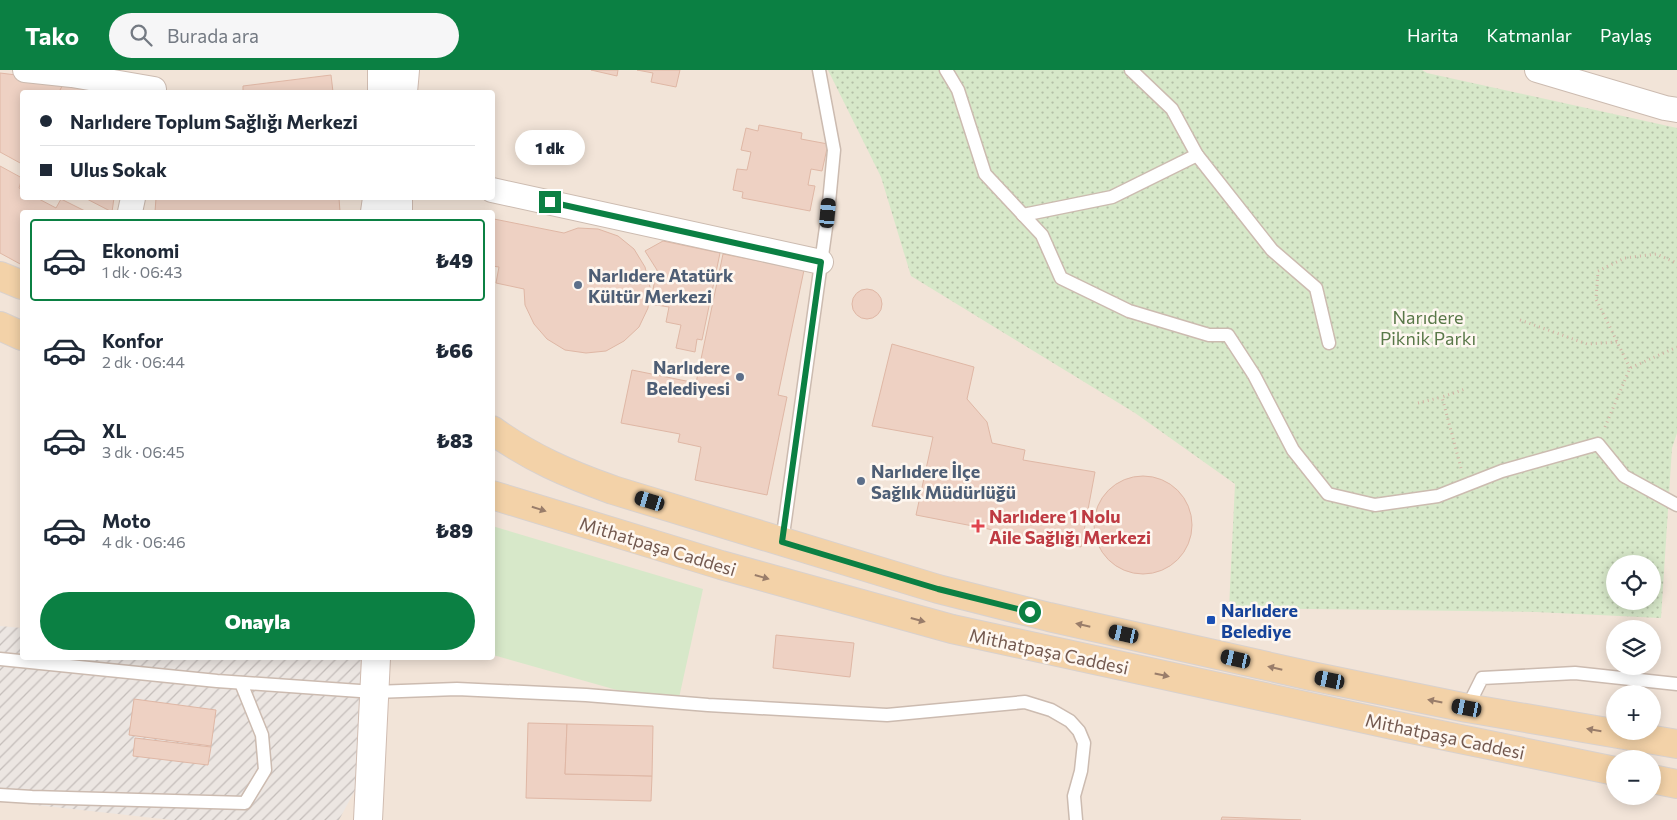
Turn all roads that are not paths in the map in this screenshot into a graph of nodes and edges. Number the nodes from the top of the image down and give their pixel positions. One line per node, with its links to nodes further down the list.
1 (25, 70): 8 (street)
2 (382, 70): 10 (street)
3 (405, 70): 11 (street)
4 (819, 70): 16 (lane)
5 (946, 70): 15 (lane)
6 (1132, 70): 13 (lane)
7 (1537, 70): 12 (street)
8 (72, 72): 9 (street)
9 (154, 84)
10 (382, 90)
11 (404, 90)
12 (1677, 110)
13 (1197, 155): 15 (lane); 21 (lane)
14 (495, 191): 16 (street)
15 (1023, 214): 24 (lane)
16 (821, 262): 25 (lane)
17 (0, 276): 18 (main road)
18 (20, 284)
19 (0, 326): 20 (main road)
20 (20, 335)
21 (1329, 343)
22 (495, 432): 25 (main road, Mithatpaşa Caddesi)
23 (495, 496): 34 (main road, Mithatpaşa Caddesi, one-way to 34)
24 (1677, 505)
25 (782, 542): 31 (main road, Mithatpaşa Caddesi, one-way to 25)
26 (0, 659): 28 (lane)
27 (376, 660): 30 (street)
28 (241, 683): 30 (lane); 37 (lane)
29 (1677, 684): 31 (lane)
30 (374, 692): 33 (street); 40 (lane)
31 (1467, 708): 32 (main road, Mithatpaşa Caddesi, one-way to 31)
32 (1677, 744)
33 (370, 768): 38 (street); 39 (street)
34 (1606, 769)
35 (1661, 781): 36 (main road)
36 (1677, 784)
37 (0, 795)
38 (357, 820)
39 (368, 820)
40 (1076, 820)

